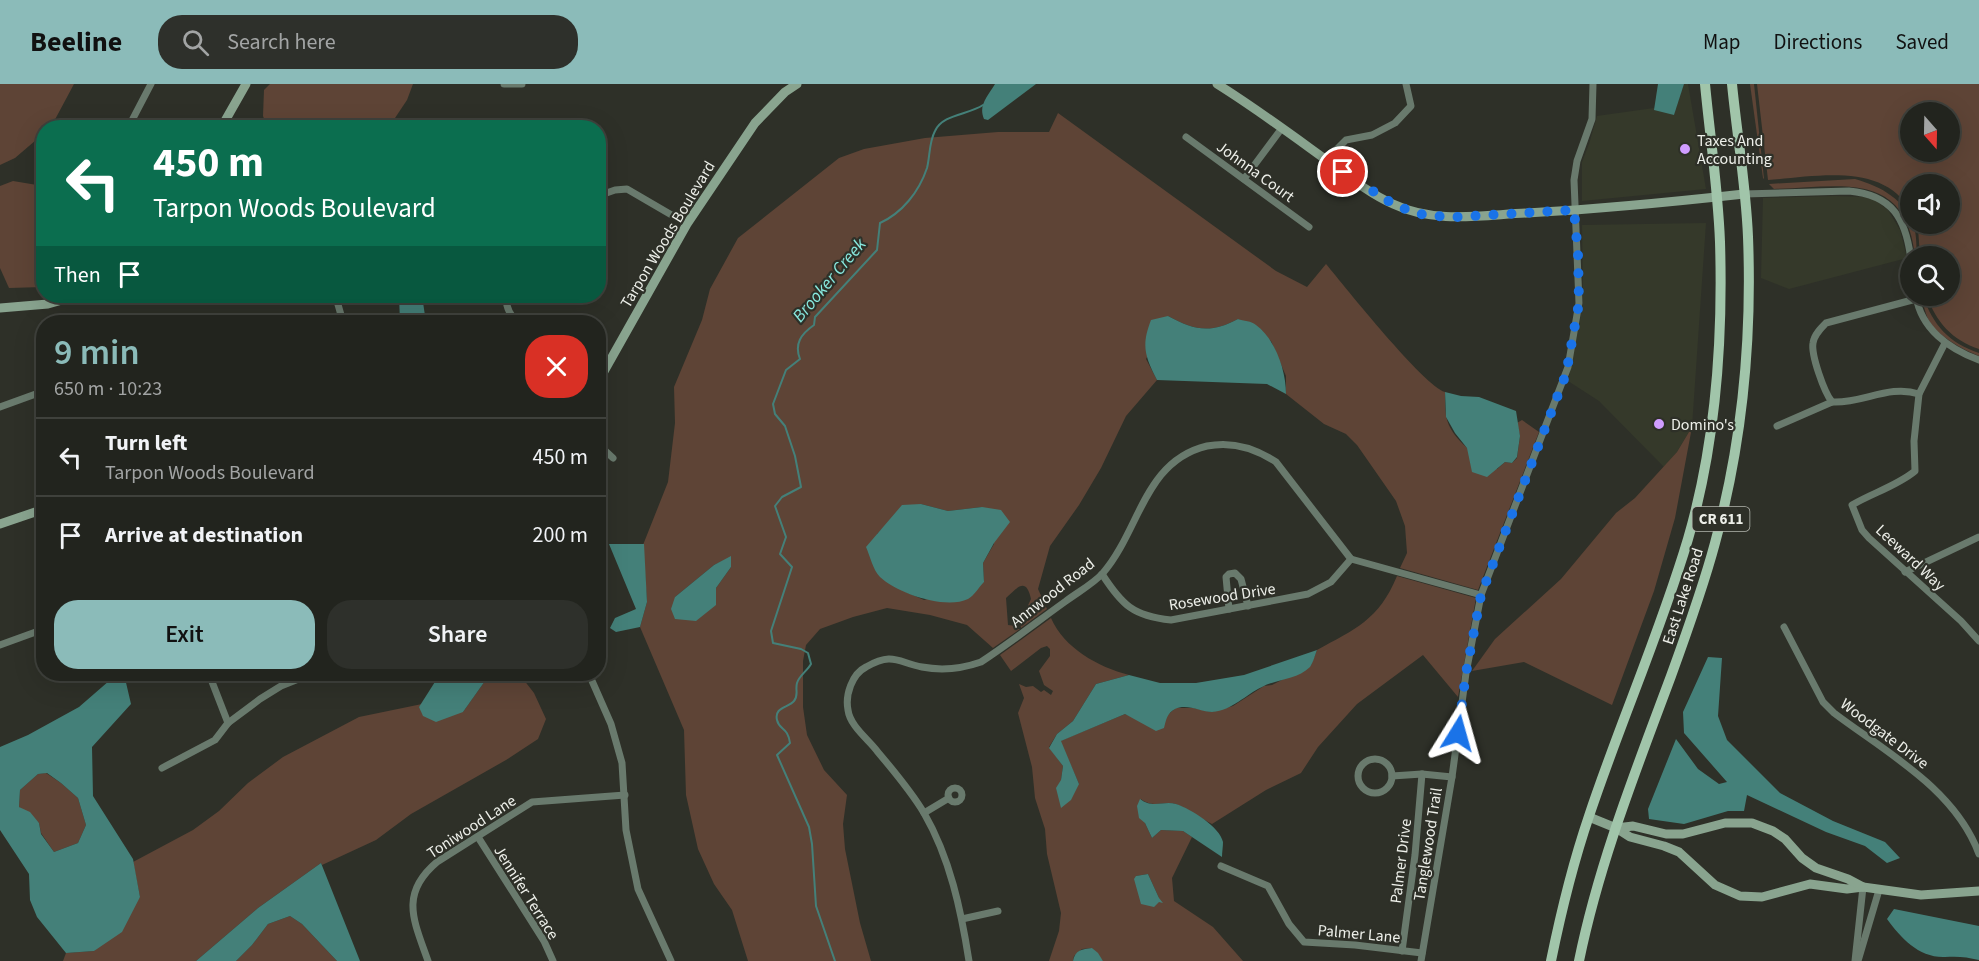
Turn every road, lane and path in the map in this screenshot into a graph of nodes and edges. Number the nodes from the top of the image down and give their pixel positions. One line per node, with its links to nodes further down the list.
1 (151, 84): 11 (street)
2 (246, 84): 12 (street)
3 (504, 84): 4 (street)
4 (522, 84)
5 (797, 84): 21 (street, Tarpon Woods Boulevard)
6 (1217, 84): 13 (street)
7 (1406, 84): 15 (street)
8 (1593, 84): 20 (street, Tanglewood Trail)
9 (1705, 84): 19 (main road, East Lake Road / CR 611)
10 (1732, 84): 18 (main road, East Lake Road / CR 611)
11 (132, 120)
12 (226, 120)
13 (1282, 128): 15 (street); 16 (street)
14 (1186, 137): 16 (street, Johnna Court)
15 (1326, 160): 20 (street)
16 (1244, 179): 22 (street, Johnna Court)
17 (606, 193): 21 (street)
18 (1744, 194): 19 (street); 23 (street); 64 (main road, East Lake Road / CR 611)
19 (1717, 197): 20 (street); 63 (main road, East Lake Road / CR 611)
20 (1574, 210): 44 (street, Tanglewood Trail)
21 (687, 224): 30 (street, Tarpon Woods Boulevard)
22 (1309, 227)
23 (1908, 246)
24 (1900, 302): 33 (street)
25 (52, 303): 27 (street)
26 (1919, 306): 28 (street)
27 (0, 308)
28 (1945, 343): 29 (street); 32 (street, Leeward Way)
29 (1979, 360)
30 (606, 363)
31 (36, 394): 34 (street)
32 (1919, 394): 33 (street); 42 (street, Leeward Way)
33 (1832, 402): 35 (street)
34 (0, 407)
35 (1778, 426)
36 (606, 451): 37 (street)
37 (613, 458)
38 (36, 512): 39 (street)
39 (0, 524)
40 (1979, 537): 42 (street)
41 (1351, 560): 43 (street, Annwood Road); 44 (street); 45 (street, Rosewood Drive)
42 (1905, 572): 49 (street, Leeward Way)
43 (1102, 574): 46 (street, Rosewood Drive); 62 (street, Annwood Road)
44 (1481, 595): 59 (street, Tanglewood Trail)
45 (1248, 606): 46 (street, Rosewood Drive); 46 (street)
46 (1229, 609)
47 (1784, 627): 66 (street, Woodgate Drive)
48 (36, 631): 51 (street)
49 (1976, 632): 50 (street, Leeward Way)
50 (1979, 641)
51 (0, 645)
52 (212, 681): 55 (street)
53 (293, 681): 55 (street)
54 (592, 681): 60 (street)
55 (228, 723): 56 (street)
56 (162, 768)
57 (1422, 774): 58 (street); 59 (street); 73 (street, Palmer Drive)
58 (1392, 776): 58 (street)
59 (1452, 777): 74 (street, Tanglewood Trail)
60 (625, 795): 65 (street, Toniwood Lane); 77 (street)
61 (949, 798): 62 (street)
62 (924, 813): 72 (street, Annwood Road)
63 (1589, 817): 64 (street); 79 (main road, East Lake Road / CR 611)
64 (1616, 828): 68 (street); 68 (street); 80 (main road, East Lake Road / CR 611)
65 (478, 837): 75 (street, Toniwood Lane); 76 (street, Jennifer Terrace)
66 (1979, 854)
67 (1221, 866): 73 (street, Palmer Lane)
68 (1863, 887): 69 (street); 81 (street)
69 (1879, 890): 70 (street); 81 (street)
70 (1979, 891)
71 (998, 911): 72 (street)
72 (962, 919): 78 (street, Annwood Road)
73 (1402, 951): 74 (street, Palmer Lane)
74 (1422, 957)
75 (428, 961)
76 (554, 961)
77 (671, 961)
78 (969, 961)
79 (1551, 961)
80 (1579, 961)
81 (1857, 961)

